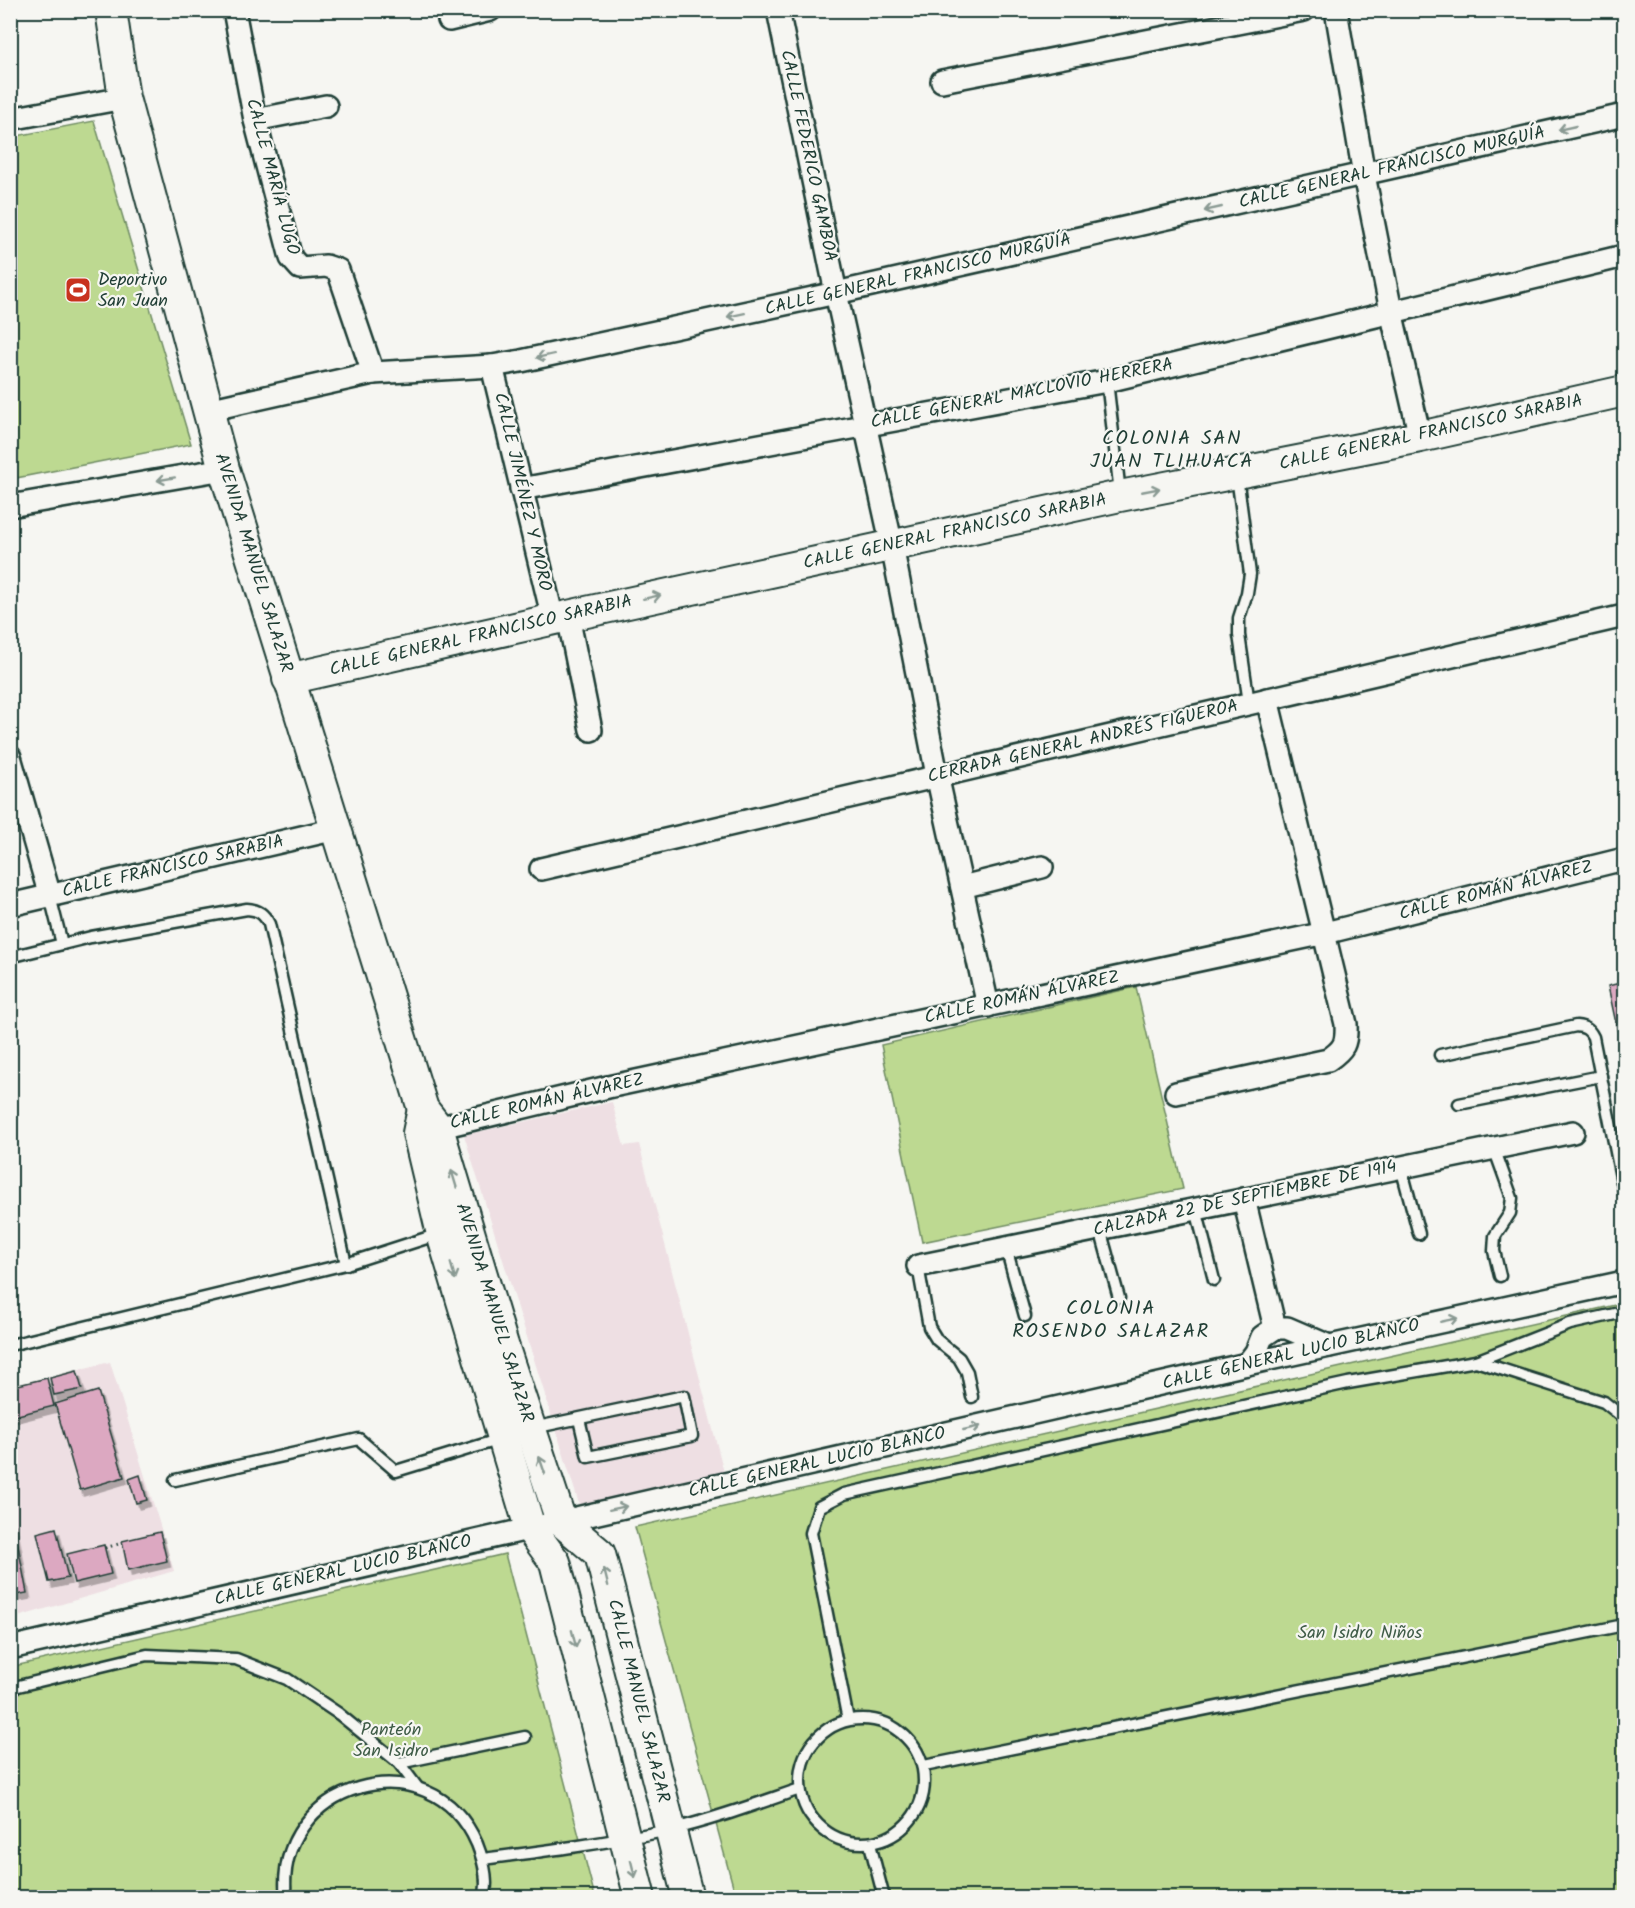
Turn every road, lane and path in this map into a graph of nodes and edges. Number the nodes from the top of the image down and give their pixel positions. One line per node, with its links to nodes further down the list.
1 (111, 10): 9 (street, AVENIDA MANUEL SALAZAR)
2 (234, 10): 13 (street, CALLE MARÍA LUGO)
3 (490, 10): 7 (street)
4 (778, 10): 16 (street, CALLE FEDERICO GAMBOA)
5 (1304, 10): 8 (street)
6 (1336, 10): 14 (street)
7 (449, 20)
8 (942, 81)
9 (124, 98): 12 (street); 22 (street, AVENIDA MANUEL SALAZAR)
10 (326, 106): 13 (street)
11 (1624, 115): 14 (street, CALLE GENERAL FRANCISCO MURGUÍA, one-way to 14)
12 (10, 119)
13 (255, 120): 19 (street, CALLE MARÍA LUGO)
14 (1364, 175): 16 (street, CALLE GENERAL FRANCISCO MURGUÍA, one-way to 16); 17 (street)
15 (1624, 256): 17 (street, CALLE GENERAL MACLOVIO HERRERA)
16 (836, 293): 18 (street, CALLE GENERAL FRANCISCO MURGUÍA, one-way to 18); 23 (street, CALLE FEDERICO GAMBOA)
17 (1391, 311): 20 (street, CALLE GENERAL MACLOVIO HERRERA); 24 (street)
18 (492, 366): 19 (street, CALLE GENERAL FRANCISCO MURGUÍA); 27 (street, CALLE JIMÉNEZ Y MORO)
19 (373, 373): 22 (street, CALLE GENERAL FRANCISCO MURGUÍA)
20 (1107, 381): 23 (street, CALLE GENERAL MACLOVIO HERRERA); 28 (lane)
21 (1624, 391): 24 (street, CALLE GENERAL FRANCISCO SARABIA)
22 (208, 410): 25 (street, AVENIDA MANUEL SALAZAR)
23 (866, 425): 27 (street, CALLE GENERAL MACLOVIO HERRERA); 30 (street, CALLE FEDERICO GAMBOA)
24 (1420, 438): 26 (street, CALLE GENERAL FRANCISCO SARABIA)
25 (224, 469): 29 (street, one-way to 29); 33 (street, AVENIDA MANUEL SALAZAR)
26 (1237, 473): 28 (street, CALLE GENERAL FRANCISCO SARABIA, one-way to 26); 34 (lane)
27 (521, 489): 32 (street, CALLE JIMÉNEZ Y MORO)
28 (1120, 496): 30 (street, CALLE GENERAL FRANCISCO SARABIA)
29 (10, 506)
30 (892, 546): 32 (street, CALLE GENERAL FRANCISCO SARABIA, one-way to 30); 37 (street, CALLE FEDERICO GAMBOA)
31 (1624, 616): 34 (street, CERRADA GENERAL ANDRÉS FIGUEROA)
32 (560, 617): 33 (street, CALLE GENERAL FRANCISCO SARABIA); 35 (street, CALLE JIMÉNEZ Y MORO)
33 (288, 679): 38 (street, AVENIDA MANUEL SALAZAR)
34 (1258, 701): 37 (street, CERRADA GENERAL ANDRÉS FIGUEROA); 45 (street)
35 (591, 730)
36 (10, 757): 43 (street)
37 (938, 775): 41 (street, CERRADA GENERAL ANDRÉS FIGUEROA); 42 (street, CALLE FEDERICO GAMBOA)
38 (336, 829): 43 (street, CALLE FRANCISCO SARABIA); 53 (street, AVENIDA MANUEL SALAZAR)
39 (1624, 859): 45 (street, CALLE ROMÁN ÁLVAREZ)
40 (1042, 867): 42 (street)
41 (541, 869)
42 (962, 887): 48 (street, CALLE FEDERICO GAMBOA)
43 (50, 896): 44 (street, CALLE FRANCISCO SARABIA); 46 (lane)
44 (10, 905)
45 (1325, 933): 48 (street, CALLE ROMÁN ÁLVAREZ); 51 (street)
46 (62, 944): 47 (lane); 64 (lane)
47 (10, 957)
48 (988, 1005): 53 (street, CALLE ROMÁN ÁLVAREZ)
49 (1440, 1055): 50 (lane)
50 (1601, 1076): 52 (lane); 57 (lane)
51 (1176, 1093)
52 (1459, 1104)
53 (426, 1123): 61 (street, AVENIDA MANUEL SALAZAR)
54 (1573, 1132): 55 (street, CALZADA 22 DE SEPTIEMBRE DE 1914)
55 (1494, 1148): 56 (street, CALZADA 22 DE SEPTIEMBRE DE 1914); 66 (lane)
56 (1401, 1167): 58 (street, CALZADA 22 DE SEPTIEMBRE DE 1914); 62 (lane)
57 (1624, 1192)
58 (1244, 1199): 59 (street, CALZADA 22 DE SEPTIEMBRE DE 1914); 72 (street)
59 (1196, 1209): 60 (street, CALZADA 22 DE SEPTIEMBRE DE 1914); 67 (lane)
60 (1100, 1229): 63 (street, CALZADA 22 DE SEPTIEMBRE DE 1914); 69 (lane)
61 (455, 1230): 64 (lane); 80 (street, AVENIDA MANUEL SALAZAR)
62 (1419, 1234)
63 (1006, 1248): 65 (street, CALZADA 22 DE SEPTIEMBRE DE 1914); 71 (lane)
64 (346, 1264): 73 (lane)
65 (918, 1266): 77 (lane)
66 (1500, 1276)
67 (1214, 1280)
68 (1624, 1282): 74 (street, CALLE GENERAL LUCIO BLANCO, one-way to 68)
69 (1119, 1298)
70 (1624, 1311): 75 (lane)
71 (1025, 1316)
72 (1275, 1328): 74 (street); 76 (street)
73 (10, 1345)
74 (1329, 1346): 76 (street, CALLE GENERAL LUCIO BLANCO)
75 (1476, 1361): 78 (lane); 89 (lane)
76 (1247, 1364): 82 (street, CALLE GENERAL LUCIO BLANCO, one-way to 76)
77 (972, 1397)
78 (1624, 1418)
79 (579, 1419): 79 (lane); 80 (lane)
80 (516, 1434): 81 (lane); 82 (street, AVENIDA MANUEL SALAZAR, one-way to 80); 83 (street, AVENIDA MANUEL SALAZAR)
81 (175, 1480)
82 (561, 1521): 83 (street, CALLE GENERAL LUCIO BLANCO); 95 (street, CALLE MANUEL SALAZAR, one-way to 82)
83 (530, 1528): 87 (street, CALLE GENERAL LUCIO BLANCO); 96 (street, one-way to 96)
84 (122, 1543): 85 (path)
85 (105, 1548)
86 (1624, 1625): 92 (lane)
87 (10, 1648)
88 (10, 1688): 91 (lane)
89 (848, 1720): 92 (lane); 94 (lane)
90 (525, 1737): 91 (lane)
91 (399, 1763): 93 (lane)
92 (924, 1766): 97 (lane)
93 (417, 1787): 98 (lane); 99 (lane)
94 (800, 1789): 95 (lane); 97 (lane)
95 (671, 1829): 96 (lane); 102 (street, CALLE MANUEL SALAZAR)
96 (625, 1838): 98 (lane); 101 (street, one-way to 101)
97 (870, 1844): 103 (lane)
98 (483, 1859): 100 (lane)
99 (286, 1898)
100 (484, 1898)
101 (640, 1898)
102 (688, 1898)
103 (884, 1898)

